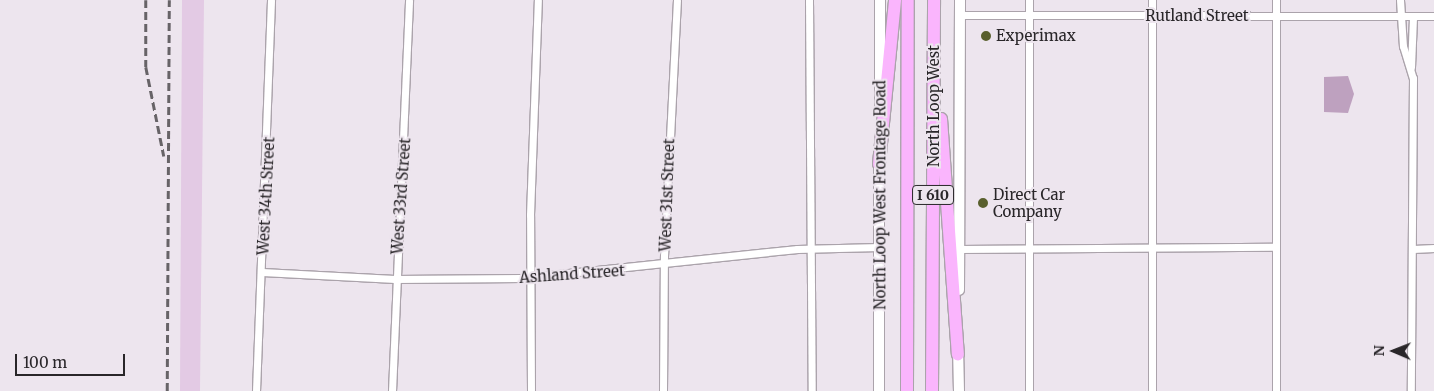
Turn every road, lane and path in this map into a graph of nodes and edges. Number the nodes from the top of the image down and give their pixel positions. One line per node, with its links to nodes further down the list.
1 (271, 0): 34 (street, West 34th Street)
2 (409, 0): 36 (street, West 33rd Street)
3 (538, 0): 35 (street)
4 (677, 0): 33 (street, West 31st Street)
5 (809, 0): 27 (street)
6 (880, 0): 24 (main road, North Loop West Frontage Road)
7 (895, 0): 24 (highway)
8 (908, 0): 44 (highway, North Loop West / I 610)
9 (934, 0): 22 (highway, North Loop West / I 610)
10 (960, 0): 15 (main road)
11 (1029, 0): 16 (street)
12 (1152, 0): 17 (street)
13 (1276, 0): 18 (street)
14 (1400, 0): 20 (street)
15 (960, 15): 16 (street, Rutland Street); 31 (main road)
16 (1029, 16): 17 (street, Rutland Street); 28 (street)
17 (1152, 16): 18 (street, Rutland Street); 29 (street)
18 (1276, 16): 20 (street, Rutland Street); 26 (street)
19 (1434, 16): 21 (street, Rutland Street)
20 (1400, 17): 21 (street, Rutland Street); 23 (street)
21 (1413, 17): 23 (street)
22 (934, 28): 37 (highway); 45 (highway, North Loop West / I 610)
23 (1410, 67): 32 (street)
24 (879, 164): 25 (main road, North Loop West Frontage Road)
25 (880, 247): 27 (street, Ashland Street); 43 (main road, North Loop West Frontage Road)
26 (1274, 247): 29 (street); 49 (street)
27 (809, 248): 33 (street, Ashland Street); 42 (street)
28 (1029, 248): 29 (street); 31 (street); 47 (street)
29 (1152, 248): 48 (street)
30 (1434, 248): 32 (street)
31 (959, 249): 37 (main road)
32 (1412, 249): 50 (street)
33 (664, 267): 35 (street, Ashland Street); 41 (street, West 31st Street)
34 (262, 272): 36 (street, Ashland Street); 38 (street, West 34th Street)
35 (529, 278): 36 (street, Ashland Street); 40 (street)
36 (396, 279): 39 (street, West 33rd Street)
37 (958, 354): 46 (main road)
38 (256, 391)
39 (392, 391)
40 (531, 391)
41 (663, 391)
42 (812, 391)
43 (879, 391)
44 (907, 391)
45 (932, 391)
46 (959, 391)
47 (1029, 391)
48 (1152, 391)
49 (1276, 391)
50 (1411, 391)

